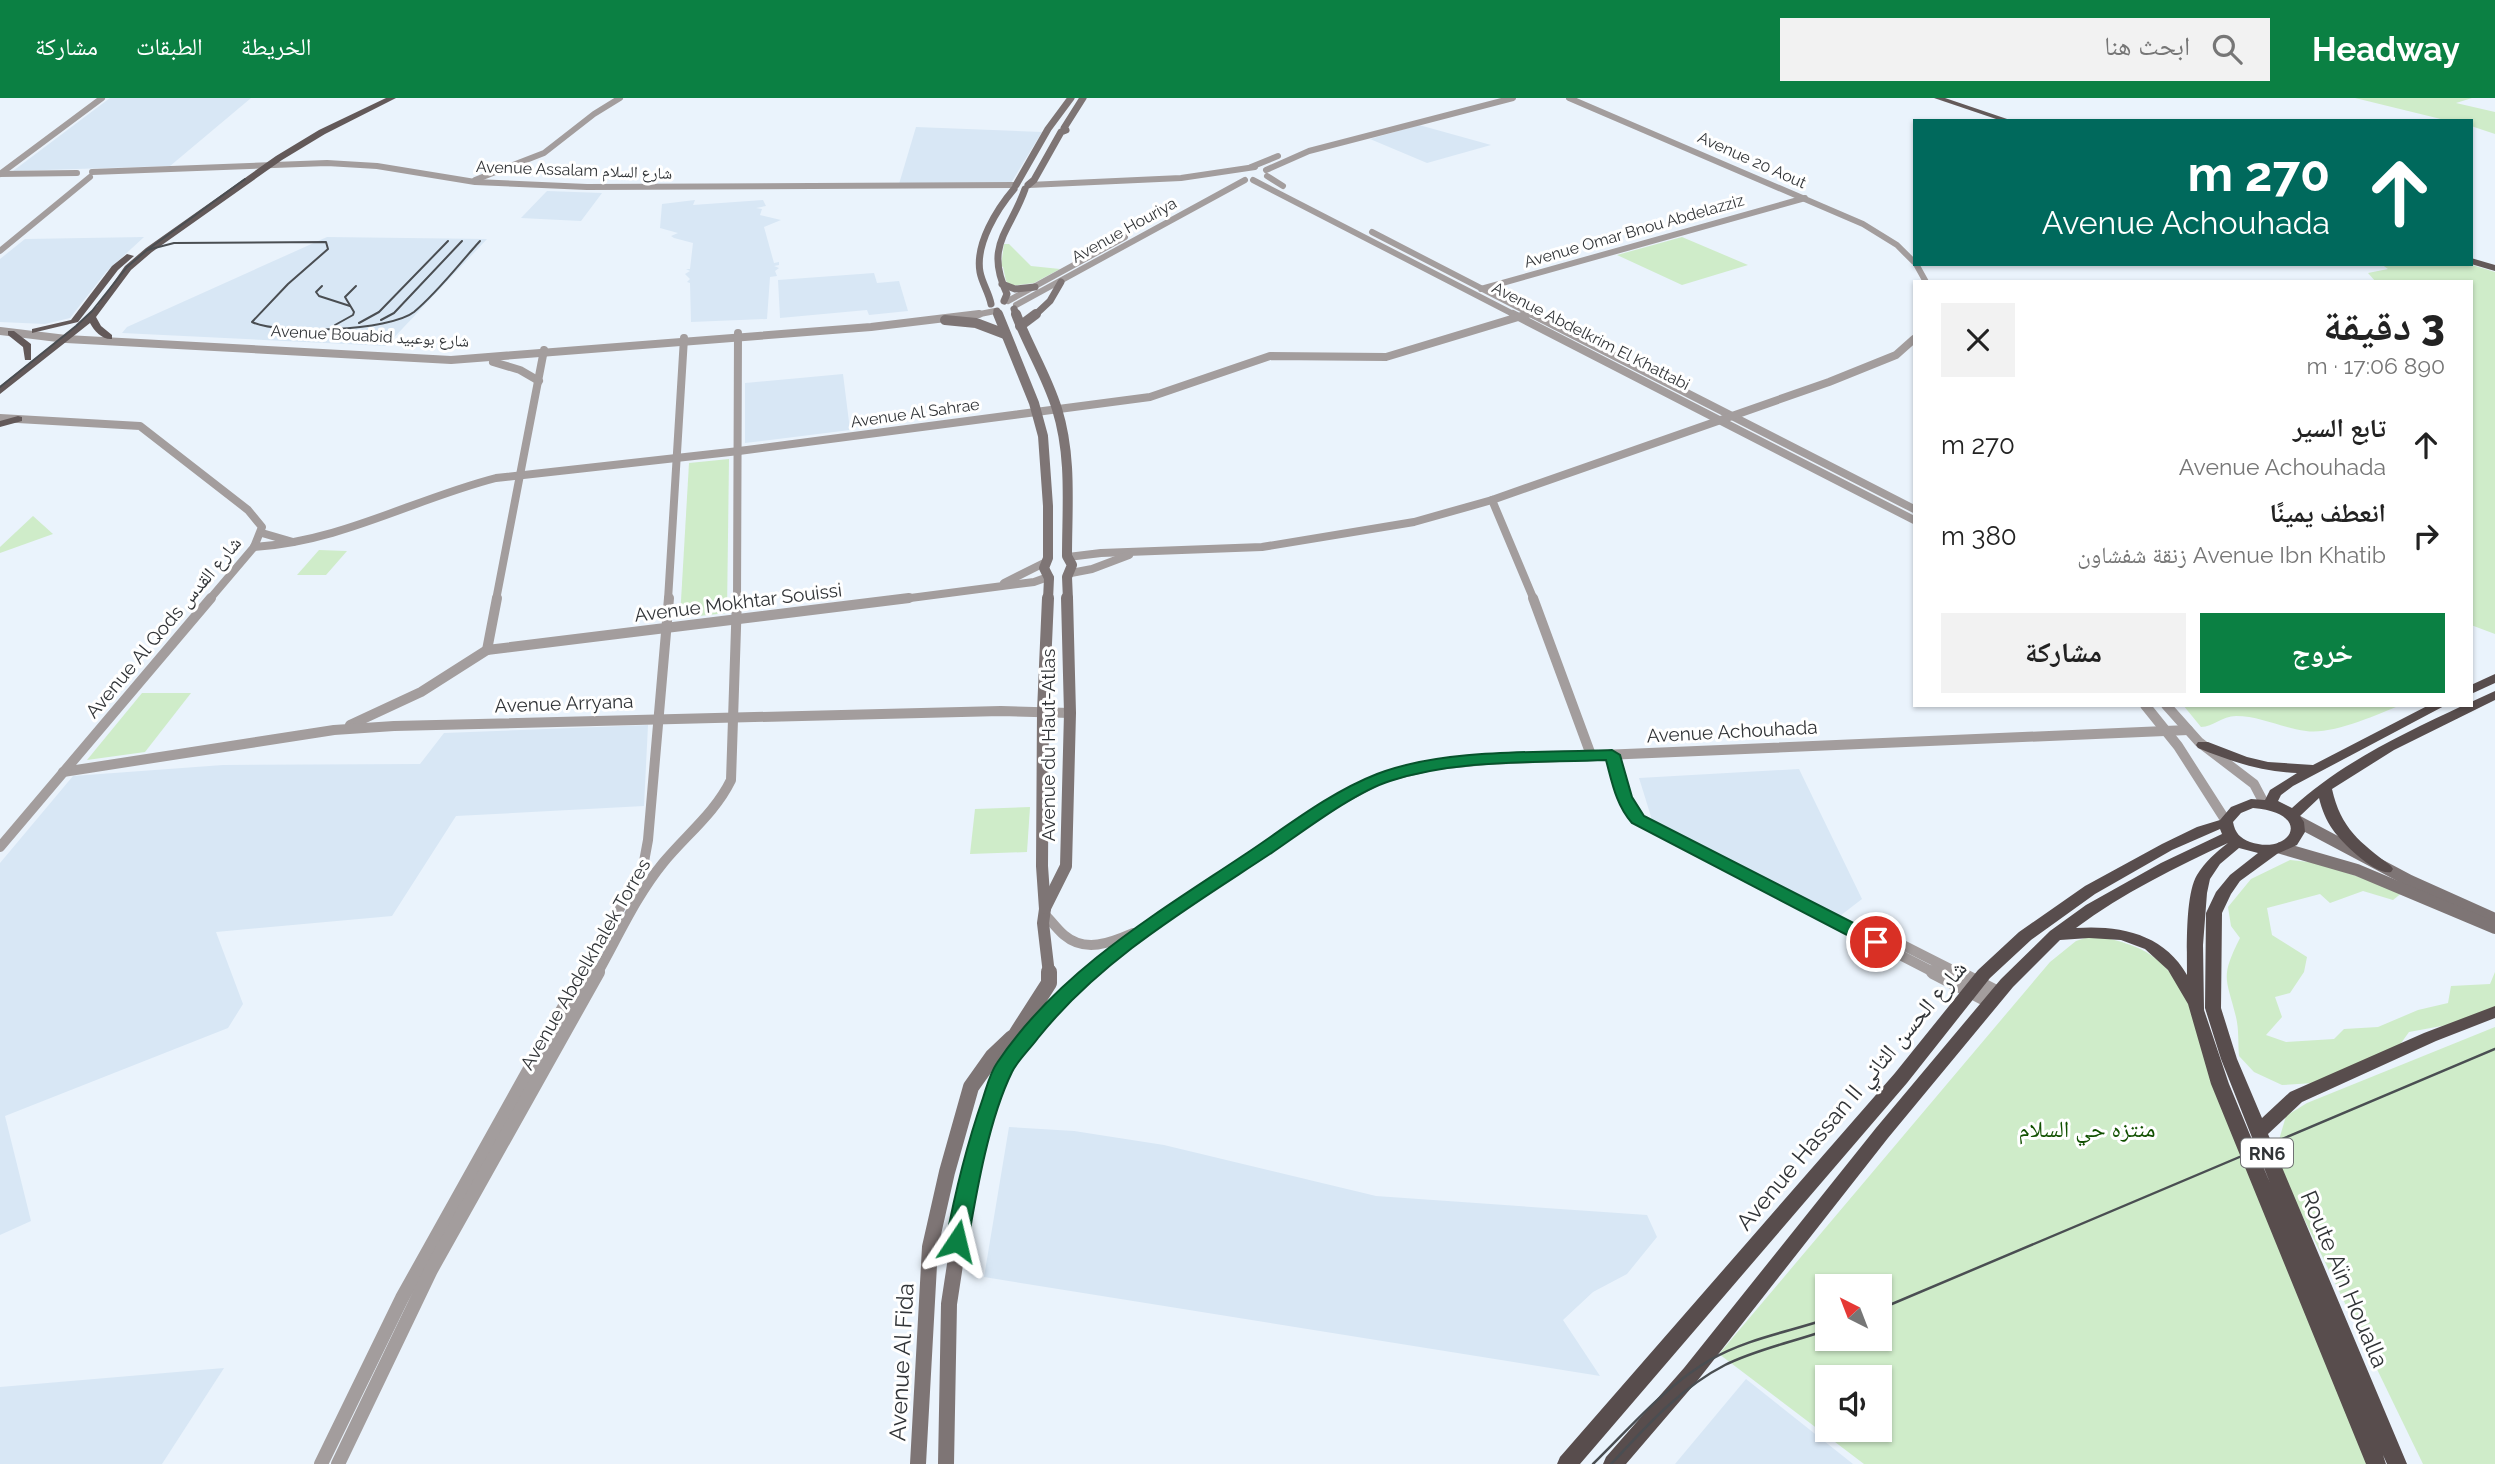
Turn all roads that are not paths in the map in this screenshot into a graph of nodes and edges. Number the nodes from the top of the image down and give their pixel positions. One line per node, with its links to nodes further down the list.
1 (102, 98): 22 (street)
2 (383, 98): 16 (main road)
3 (391, 98): 16 (main road)
4 (620, 98): 26 (street)
5 (1071, 98): 14 (main road)
6 (1083, 98): 15 (main road)
7 (1494, 98): 17 (street)
8 (1513, 98): 19 (street)
9 (1569, 98): 35 (street, Avenue 20 Aout)
10 (1931, 98): 12 (main road)
11 (1938, 98): 13 (main road)
12 (1997, 119)
13 (2004, 119)
14 (1051, 129): 15 (main road); 30 (main road)
15 (1063, 130): 31 (main road)
16 (259, 167): 20 (street, Avenue Assalam شارع السلام); 26 (street, Avenue Assalam شارع السلام); 27 (street, Avenue Assalam شارع السلام); 48 (main road); 51 (main road)
17 (1251, 167): 19 (street, Avenue Abdelkrim El Khattabi); 21 (street)
18 (77, 173): 20 (street); 22 (street); 23 (street)
19 (1267, 173): 25 (street, Avenue Houriya); 43 (street, Avenue Abdelkrim El Khattabi)
20 (92, 175): 23 (street); 29 (street)
21 (1234, 175): 24 (street); 25 (street, Avenue Abdelkrim El Khattabi); 28 (street, Avenue Houriya); 31 (street)
22 (0, 176): 23 (street)
23 (69, 179): 29 (street)
24 (1205, 179): 28 (street); 31 (street)
25 (1249, 180): 32 (street, Avenue Abdelkrim El Khattabi); 33 (street, Avenue Houriya)
26 (471, 182): 27 (street); 34 (street, Avenue Assalam شارع السلام)
27 (463, 184): 34 (street, Avenue Assalam شارع السلام)
28 (1218, 184): 42 (street, Avenue Houriya)
29 (76, 187): 36 (street)
30 (1014, 187): 31 (main road); 34 (street, Avenue Assalam شارع السلام); 46 (main road)
31 (1027, 187): 41 (main road)
32 (1269, 187): 33 (street); 44 (street, Avenue Abdelkrim El Khattabi)
33 (1229, 188): 40 (street, Avenue Houriya)
34 (739, 189)
35 (1805, 198): 37 (street, Avenue 20 Aout); 43 (street, Avenue Omar Bnou Abdelazziz)
36 (0, 251)
37 (1913, 261)
38 (2473, 261): 39 (main road)
39 (2495, 267)
40 (1061, 282): 45 (street, Avenue Houriya); 52 (main road)
41 (1002, 285): 42 (main road); 45 (main road)
42 (1035, 287): 45 (street, Avenue Houriya)
43 (1483, 289): 44 (street, Avenue Omar Bnou Abdelazziz); 47 (street, Avenue Abdelkrim El Khattabi)
44 (1472, 292): 49 (street, Avenue Abdelkrim El Khattabi)
45 (1010, 304): 46 (main road); 52 (main road)
46 (993, 308): 50 (street); 56 (main road); 57 (street)
47 (1531, 313): 49 (street, Avenue Al Sahrae); 70 (street, Avenue Abdelkrim El Khattabi)
48 (91, 316): 58 (main road); 59 (main road)
49 (1519, 316): 68 (street, Avenue Al Sahrae); 74 (street, Avenue Abdelkrim El Khattabi)
50 (945, 320): 56 (main road); 57 (street)
51 (72, 322): 54 (main road); 58 (main road)
52 (1020, 326): 68 (main road)
53 (0, 329): 54 (street, Avenue Bouabid شارع بوعبيد); 55 (street, Avenue Bouabid شارع بوعبيد)
54 (35, 331): 58 (street, Avenue Bouabid شارع بوعبيد)
55 (11, 333): 58 (street, Avenue Bouabid شارع بوعبيد); 63 (main road)
56 (1005, 334): 69 (main road)
57 (738, 335): 60 (street, Avenue Bouabid شارع بوعبيد); 77 (street, Avenue Abdelkhalek Torres)
58 (62, 336): 59 (street, Avenue Bouabid شارع بوعبيد); 63 (main road); 64 (street, Avenue Bouabid شارع بوعبيد); 67 (main road)
59 (109, 337): 62 (street, Avenue Bouabid شارع بوعبيد)
60 (684, 340): 62 (street, Avenue Bouabid شارع بوعبيد); 78 (street, Avenue Abdelkhalek Torres)
61 (1913, 340): 70 (street)
62 (543, 352): 64 (street, Avenue Bouabid شارع بوعبيد); 66 (street)
63 (28, 358): 65 (main road)
64 (469, 360): 66 (street)
65 (0, 379)
66 (539, 381): 79 (street)
67 (0, 391)
68 (1056, 409): 69 (street, Avenue Al Sahrae); 87 (main road)
69 (1037, 411): 77 (street, Avenue Al Sahrae); 88 (main road)
70 (1731, 417): 74 (street); 81 (street, Avenue Abdelkrim El Khattabi)
71 (0, 418): 72 (street, Avenue Al Qods شارع القدس)
72 (18, 419): 73 (street, Avenue Al Qods شارع القدس); 75 (main road)
73 (71, 421): 76 (street); 83 (street, Avenue Al Qods شارع القدس)
74 (1720, 421): 80 (street); 82 (street, Avenue Abdelkrim El Khattabi)
75 (0, 424)
76 (78, 433)
77 (739, 451): 78 (street, Avenue Al Sahrae); 92 (street, Avenue Abdelkhalek Torres)
78 (678, 458): 79 (street, Avenue Al Sahrae); 93 (street, Avenue Abdelkhalek Torres)
79 (520, 476): 84 (street, Avenue Al Sahrae); 94 (street)
80 (1492, 500): 86 (street); 113 (street)
81 (1913, 508)
82 (1913, 519)
83 (262, 533): 84 (street); 85 (street, Avenue Al Qods شارع القدس)
84 (301, 543): 85 (street, Avenue Al Sahrae)
85 (254, 547): 116 (street, Avenue Al Qods شارع القدس)
86 (1135, 553): 87 (street); 89 (street)
87 (1067, 557): 88 (main road); 89 (main road)
88 (1047, 560): 90 (main road, Avenue du Haut-Atlas); 91 (street, Avenue Mokhtar Souissi)
89 (1069, 575): 90 (main road); 105 (main road, Avenue du Haut-Atlas)
90 (1048, 578): 91 (street, Avenue Mokhtar Souissi); 104 (main road, Avenue du Haut-Atlas)
91 (994, 588): 92 (street, Avenue Mokhtar Souissi)
92 (735, 619): 93 (street, Avenue Mokhtar Souissi); 106 (street, Avenue Abdelkhalek Torres)
93 (666, 629): 94 (street, Avenue Mokhtar Souissi); 107 (street, Avenue Abdelkhalek Torres)
94 (487, 650): 99 (street)
95 (2495, 678): 96 (highway)
96 (2473, 689)
97 (2495, 695): 98 (highway, RN6)
98 (2473, 706)
99 (397, 707): 108 (street); 109 (street)
100 (2147, 707): 110 (street)
101 (2168, 707): 111 (street)
102 (2436, 707): 115 (highway, RN6)
103 (2471, 707): 117 (highway, RN6)
104 (1043, 711): 105 (street, Avenue Arryana); 106 (street, Avenue Arryana); 124 (main road, Avenue du Haut-Atlas)
105 (1070, 713): 124 (main road, Avenue du Haut-Atlas)
106 (733, 717): 107 (street, Avenue Arryana); 138 (street, Avenue Abdelkhalek Torres)
107 (657, 718): 108 (street, Avenue Arryana); 137 (street, Avenue Abdelkhalek Torres)
108 (394, 726): 109 (street, Avenue Arryana)
109 (334, 730): 116 (street, Avenue Arryana)
110 (2166, 730): 111 (street, Avenue Achouhada); 114 (street, Avenue Achouhada); 120 (street)
111 (2188, 730): 112 (street)
112 (2203, 746): 115 (highway); 118 (street)
113 (1591, 755): 114 (street, Avenue Achouhada); 126 (street, Avenue Achouhada)
114 (1612, 755): 129 (street)
115 (2319, 767): 118 (highway, RN6)
116 (63, 772): 121 (street, Avenue Al Qods شارع القدس)
117 (2324, 787): 119 (highway, RN6); 123 (highway)
118 (2267, 803): 119 (highway); 120 (highway, RN6)
119 (2295, 818): 122 (highway, RN6); 123 (main road)
120 (2230, 831): 122 (highway); 128 (highway); 129 (highway, Avenue Hassan II شارع الحسن الثاني); 131 (highway, Route Aïn Houalla / RN6)
121 (0, 848)
122 (2277, 849): 127 (main road); 136 (highway, Route Aïn Houalla / RN6)
123 (2386, 869): 125 (main road)
124 (1044, 911): 126 (street); 133 (main road, Avenue du Haut-Atlas)
125 (2495, 919)
126 (1155, 923): 135 (street)
127 (2495, 929)
128 (2056, 935): 130 (highway); 131 (highway)
129 (1973, 987): 130 (street); 141 (highway, Avenue Hassan II شارع الحسن الثاني)
130 (1994, 997): 142 (highway)
131 (2194, 1001): 143 (highway, Route Aïn Houalla / RN6)
132 (2495, 1012): 136 (highway)
133 (1017, 1033): 134 (main road, Avenue Al Fida); 135 (main road)
134 (986, 1065): 135 (main road); 139 (main road, Avenue Al Fida)
135 (1004, 1068): 140 (main road)
136 (2258, 1132): 144 (highway, Route Aïn Houalla / RN6)
137 (321, 1464)
138 (338, 1464)
139 (918, 1464)
140 (946, 1464)
141 (1567, 1464)
142 (1613, 1464)
143 (2376, 1464)
144 (2397, 1464)

